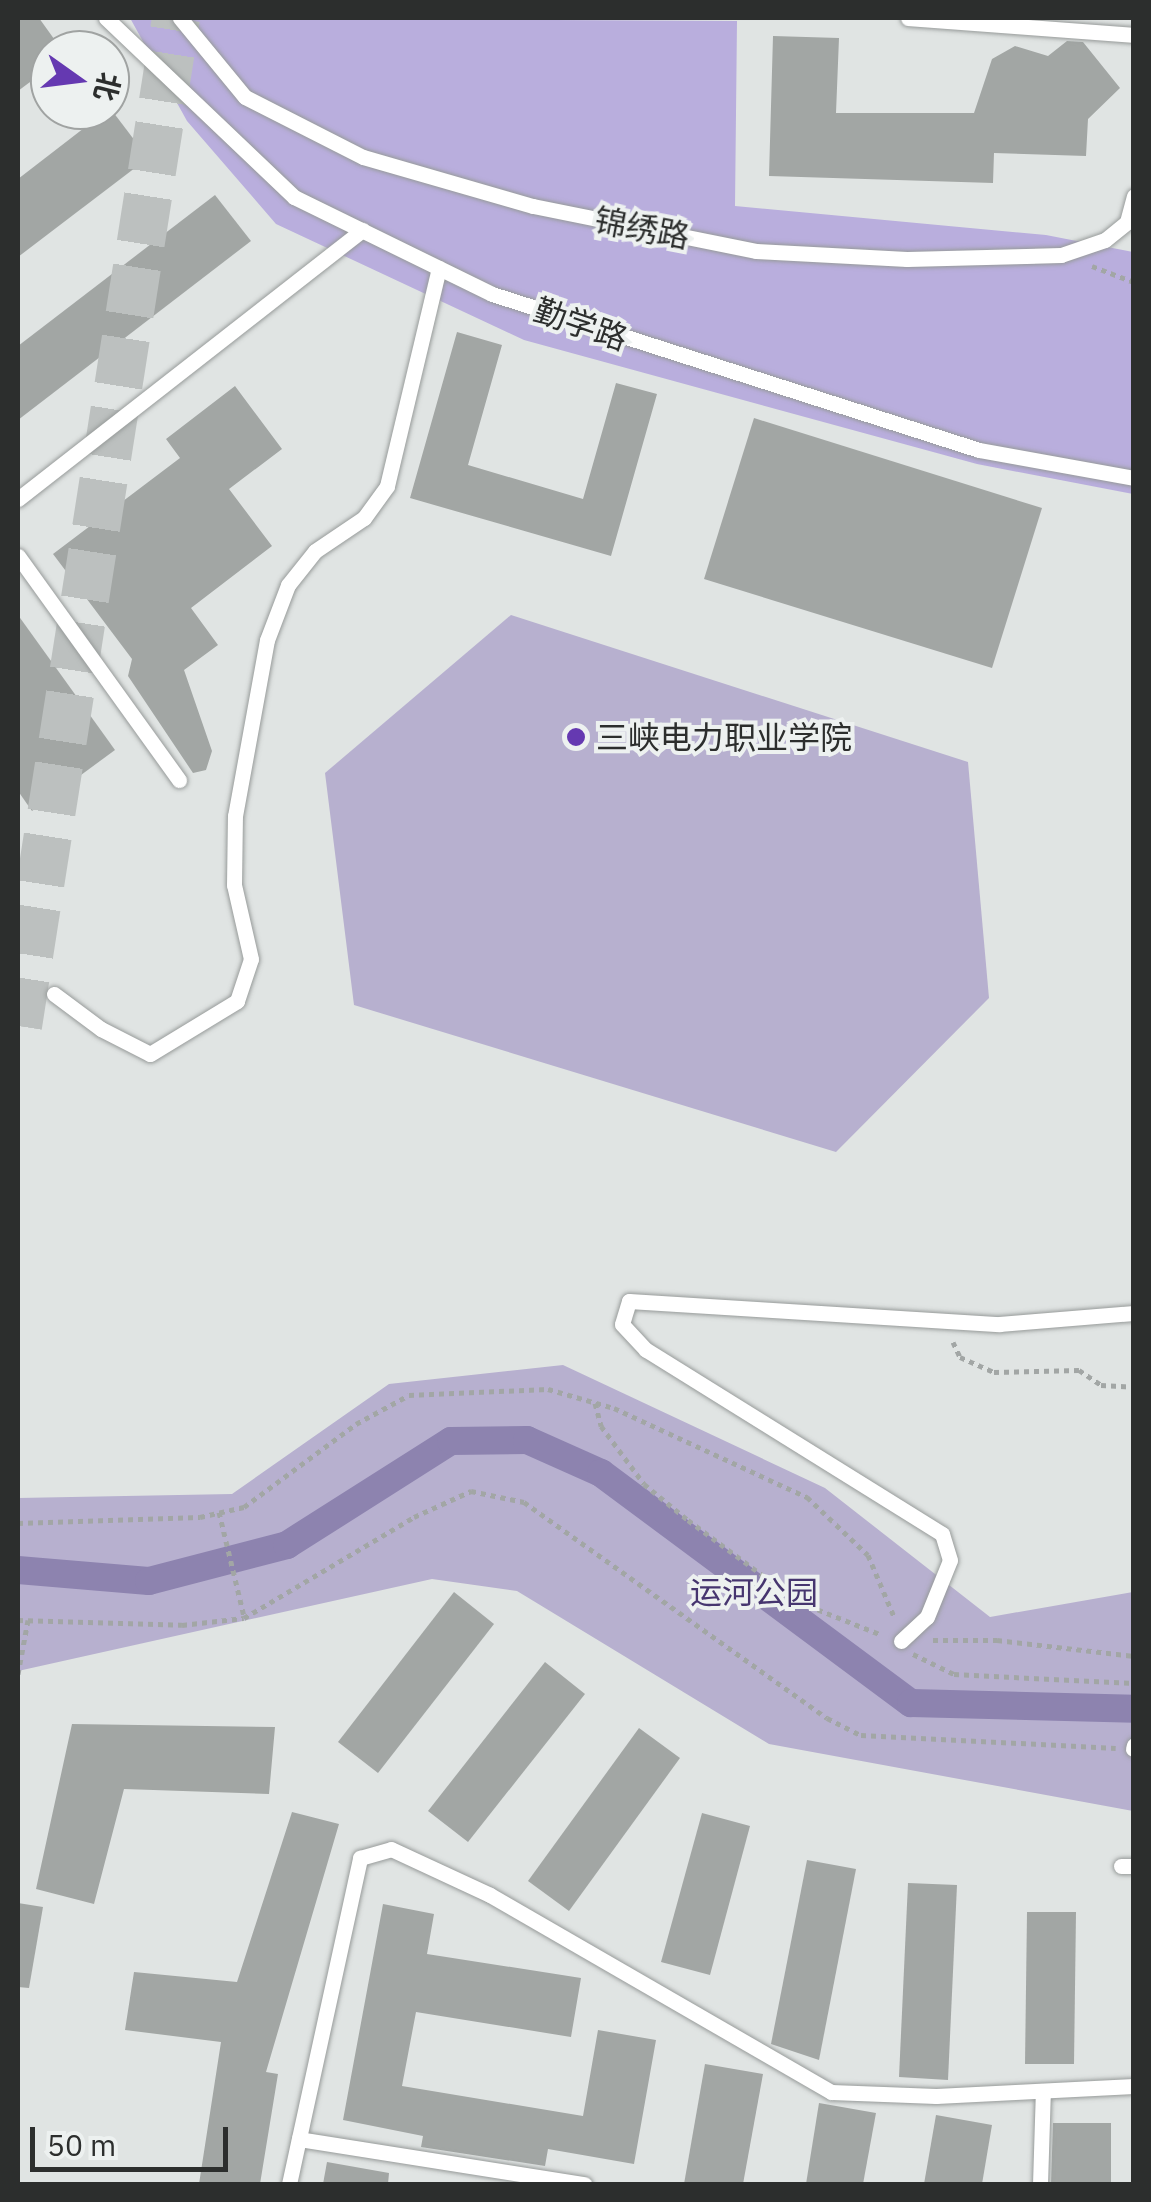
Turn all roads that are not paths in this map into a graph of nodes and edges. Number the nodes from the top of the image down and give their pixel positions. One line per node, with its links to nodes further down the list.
1 (106, 18): 6 (lane, 勤学路)
2 (180, 18): 5 (lane, 锦绣路)
3 (908, 18): 4 (lane)
4 (1134, 35)
5 (1134, 196)
6 (362, 230): 7 (lane, 勤学路); 9 (lane)
7 (439, 268): 8 (lane, 勤学路); 12 (lane)
8 (1134, 478)
9 (18, 499)
10 (18, 556): 11 (lane)
11 (179, 780)
12 (54, 994)
13 (1134, 1313): 14 (lane)
14 (901, 1641)
15 (1134, 2086): 16 (lane)
16 (1043, 2091): 17 (lane); 20 (lane)
17 (299, 2140): 18 (lane); 19 (lane)
18 (289, 2184)
19 (584, 2184)
20 (1040, 2184)

